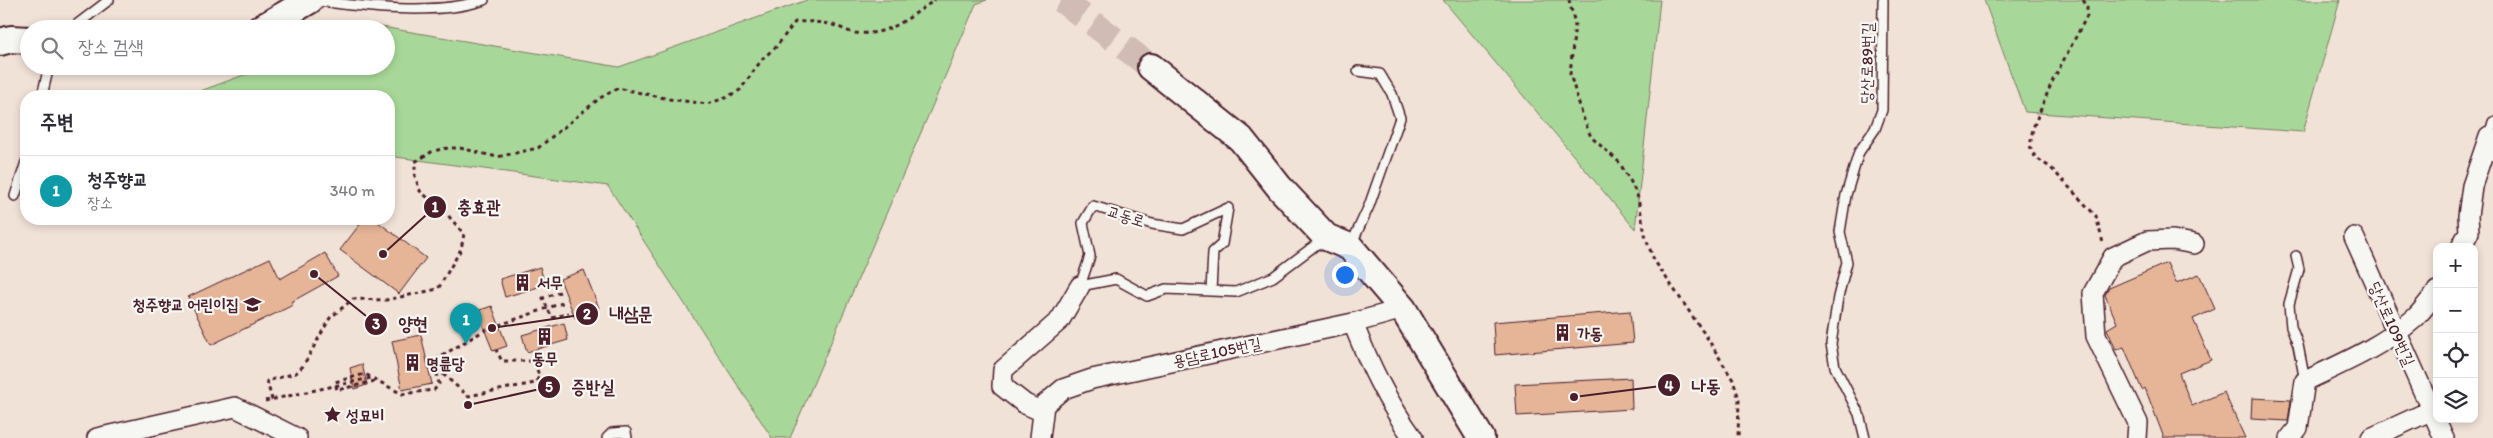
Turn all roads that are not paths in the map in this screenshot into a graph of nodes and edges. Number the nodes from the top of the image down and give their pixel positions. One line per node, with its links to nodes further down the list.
1 (109, 0): 5 (lane)
2 (311, 0): 3 (lane); 6 (street)
3 (481, 0)
4 (1884, 0): 38 (lane, 당산로89번길)
5 (83, 20)
6 (276, 20)
7 (20, 40): 8 (street)
8 (0, 42)
9 (1151, 67): 18 (street)
10 (1358, 72): 18 (lane)
11 (47, 75): 12 (lane)
12 (43, 90)
13 (2491, 129): 14 (lane); 19 (street)
14 (2493, 156)
15 (20, 181): 16 (lane)
16 (15, 196)
17 (2354, 237): 27 (street, 당산로109번길)
18 (1338, 242): 23 (lane); 25 (street)
19 (2463, 243)
20 (2194, 244): 39 (street)
21 (2296, 256): 28 (lane)
22 (1080, 286): 23 (lane); 23 (lane, 교동로); 30 (street)
23 (1211, 291)
24 (2433, 296): 27 (street)
25 (1403, 309): 26 (street, 용담로105번길); 37 (street)
26 (1353, 323): 30 (street, 용담로105번길); 36 (street)
27 (2396, 333): 28 (street); 29 (street, 당산로109번길)
28 (2305, 381): 40 (street)
29 (2430, 411): 41 (street); 42 (street, 당산로109번길)
30 (1043, 412): 35 (street)
31 (97, 438): 32 (street)
32 (297, 438)
33 (607, 438): 34 (lane)
34 (627, 438)
35 (1040, 438)
36 (1413, 438)
37 (1481, 438)
38 (1865, 438)
39 (2137, 438)
40 (2290, 438)
41 (2372, 438)
42 (2444, 438)

